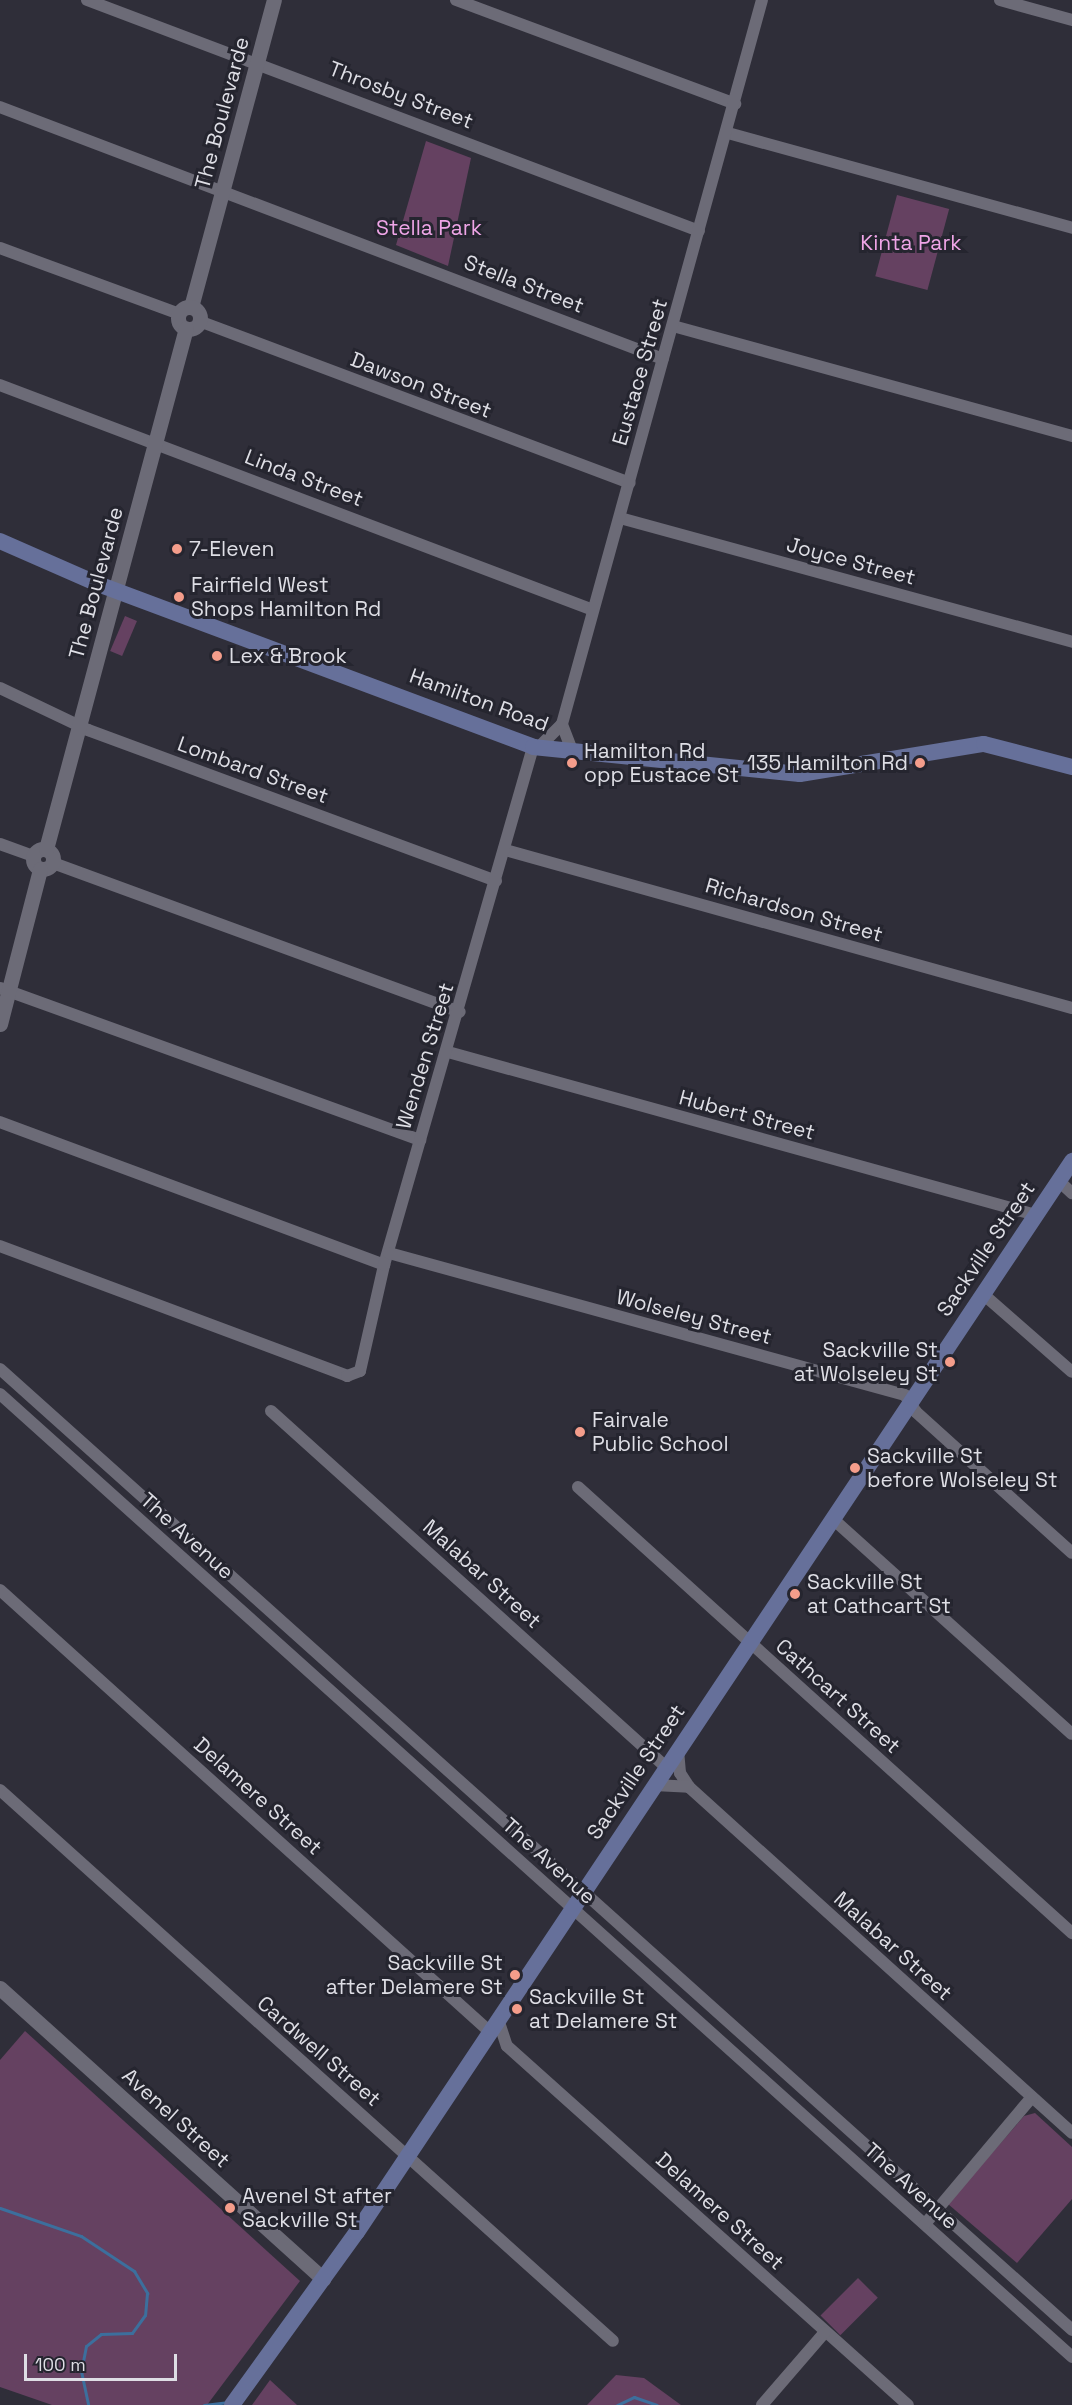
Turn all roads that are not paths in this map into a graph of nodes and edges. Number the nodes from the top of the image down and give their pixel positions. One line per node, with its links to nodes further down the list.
1 (87, 0): 7 (street, Throsby Street)
2 (274, 0): 7 (street, The Boulevarde)
3 (456, 0): 8 (street)
4 (762, 0): 8 (street, Eustace Street)
5 (999, 0): 6 (street)
6 (1072, 20)
7 (259, 62): 11 (street, The Boulevarde); 13 (street, Throsby Street)
8 (735, 104): 10 (street, Eustace Street)
9 (0, 107): 11 (street, Stella Street)
10 (728, 133): 12 (street); 13 (street, Eustace Street)
11 (223, 190): 15 (street, The Boulevarde); 18 (street, Stella Street)
12 (1072, 228)
13 (699, 231): 17 (street, Eustace Street)
14 (0, 248): 15 (street)
15 (185, 310): 16 (street)
16 (192, 325): 21 (street, The Boulevarde); 22 (street, Dawson Street)
17 (673, 327): 18 (street, Eustace Street); 20 (street)
18 (663, 359): 22 (street, Eustace Street)
19 (0, 385): 21 (street, Linda Street)
20 (1072, 436)
21 (155, 442): 25 (street, The Boulevarde); 26 (street, Linda Street)
22 (629, 483): 23 (street, Eustace Street)
23 (620, 518): 26 (street, Eustace Street); 27 (street, Joyce Street)
24 (0, 541): 25 (main road, Hamilton Road)
25 (116, 589): 30 (street, The Boulevarde); 31 (main road, Hamilton Road)
26 (593, 610): 29 (street, Eustace Street)
27 (1072, 642)
28 (0, 688): 30 (street, Lombard Street)
29 (562, 724): 31 (street); 32 (street)
30 (80, 725): 36 (street, The Boulevarde); 37 (street, Lombard Street)
31 (535, 747): 32 (main road, Hamilton Road); 35 (street, Wenden Street)
32 (573, 753): 33 (main road, Hamilton Road)
33 (1072, 767)
34 (0, 844): 36 (street)
35 (505, 850): 37 (street, Wenden Street); 39 (street, Richardson Street)
36 (43, 859): 38 (street, The Boulevarde); 40 (street)
37 (496, 881): 40 (street, Wenden Street)
38 (4, 990): 41 (street, The Boulevarde); 44 (street)
39 (1072, 1008)
40 (460, 1012): 42 (street, Wenden Street)
41 (0, 1024)
42 (448, 1052): 44 (street, Wenden Street); 48 (street, Hubert Street)
43 (0, 1122): 50 (street, Wolseley Street)
44 (420, 1140): 50 (street, Wenden Street)
45 (1072, 1161): 46 (main road, Sackville Street)
46 (1059, 1181): 47 (street); 48 (main road, Sackville Street)
47 (1072, 1193)
48 (1036, 1215): 51 (main road, Sackville Street)
49 (0, 1246): 50 (street, Wenden Street)
50 (386, 1259): 55 (street, Wolseley Street)
51 (983, 1294): 53 (street); 55 (main road, Sackville Street)
52 (0, 1369): 68 (street, The Avenue)
53 (1072, 1372)
54 (0, 1394): 69 (street, The Avenue)
55 (911, 1402): 58 (main road, Sackville Street); 59 (street, Wolseley Street)
56 (271, 1411): 64 (street, Malabar Street)
57 (578, 1487): 61 (street, Cathcart Street)
58 (833, 1518): 61 (main road, Sackville Street); 62 (street)
59 (1072, 1553)
60 (0, 1590): 72 (street, Delamere Street)
61 (749, 1644): 63 (main road, Sackville Street); 70 (street, Cathcart Street)
62 (1072, 1734)
63 (678, 1750): 64 (main road, Sackville Street); 66 (street, Malabar Street)
64 (666, 1767): 65 (main road, Sackville Street)
65 (654, 1785): 66 (street); 68 (main road, Sackville Street)
66 (689, 1787): 75 (street, Malabar Street)
67 (0, 1790): 77 (street, Cardwell Street)
68 (583, 1892): 69 (main road, Sackville Street); 78 (street, The Avenue)
69 (572, 1907): 72 (main road, Sackville Street); 79 (street, The Avenue)
70 (1072, 1933)
71 (0, 1988): 80 (street, Avenel Street)
72 (494, 2026): 73 (street, Delamere Street); 74 (main road, Sackville Street)
73 (507, 2046): 74 (street); 82 (street, Delamere Street)
74 (480, 2047): 77 (main road, Sackville Street)
75 (1032, 2097): 76 (street, Malabar Street); 78 (street)
76 (1072, 2133)
77 (408, 2155): 80 (main road, Sackville Street); 83 (street, Cardwell Street)
78 (937, 2209): 79 (street); 81 (street, The Avenue)
79 (925, 2224): 84 (street, The Avenue)
80 (323, 2279): 85 (main road, Sackville Street)
81 (1072, 2330)
82 (825, 2332): 86 (street); 87 (street, Delamere Street)
83 (613, 2341)
84 (1072, 2356)
85 (232, 2405)
86 (762, 2405)
87 (908, 2405)

